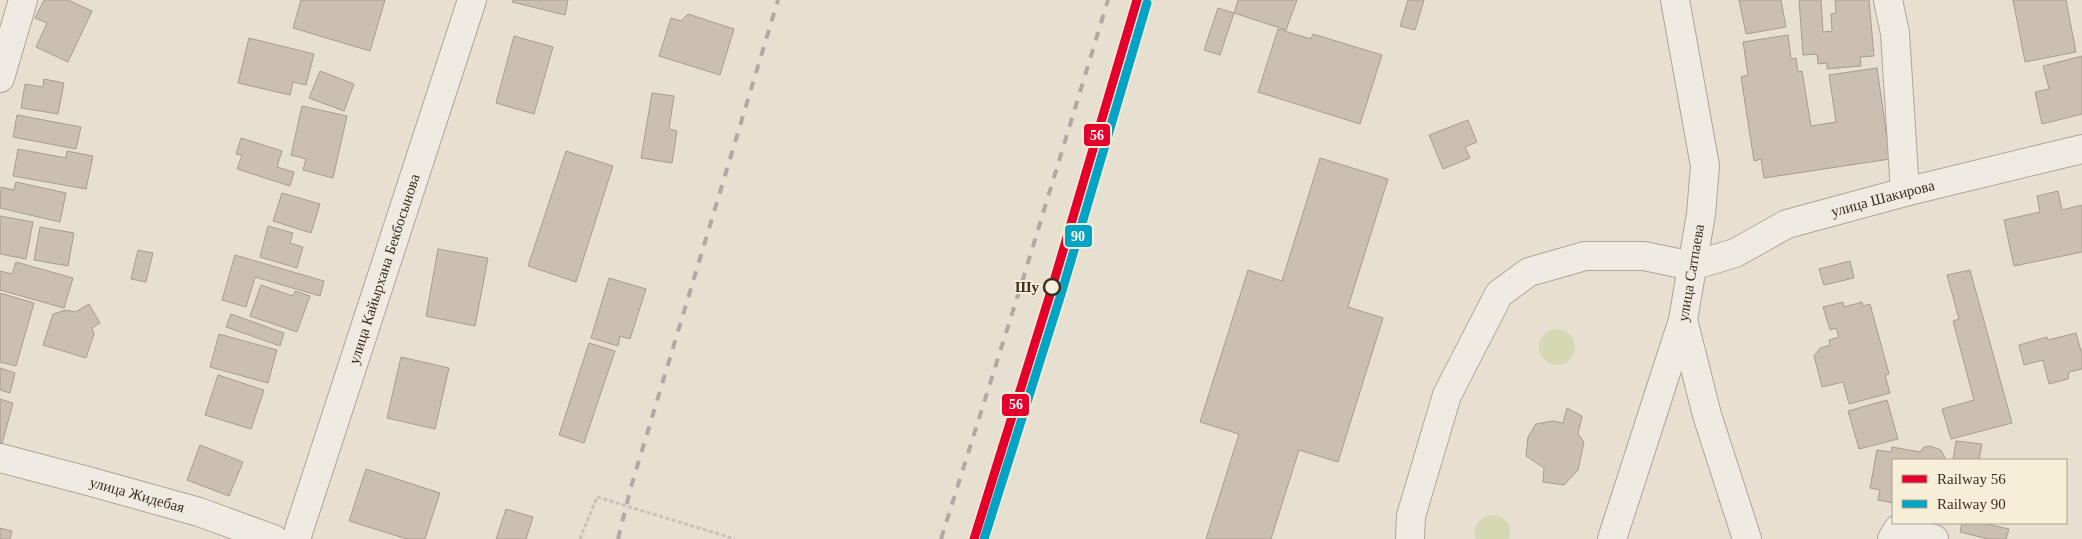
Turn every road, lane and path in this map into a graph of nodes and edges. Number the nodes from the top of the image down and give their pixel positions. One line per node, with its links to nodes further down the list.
1 (23, 0): 5 (street)
2 (472, 0): 12 (street, улица Кайырхана Бекбосынова)
3 (1675, 0): 8 (street, улица Сатпаева)
4 (1888, 0): 7 (street)
5 (0, 78)
6 (2082, 149): 7 (street, улица Шакирова)
7 (1905, 192): 8 (street, улица Шакирова)
8 (1692, 266): 9 (street, улица Сатпаева); 15 (street)
9 (1683, 320): 16 (street, улица Сатпаева); 17 (street)
10 (0, 458): 11 (street, улица Жидебая)
11 (273, 539)
12 (296, 539)
13 (580, 539): 14 (path, bridge)
14 (735, 539)
15 (1410, 539)
16 (1612, 539)
17 (1747, 539)
18 (1892, 539): 19 (street)
19 (1934, 539)

